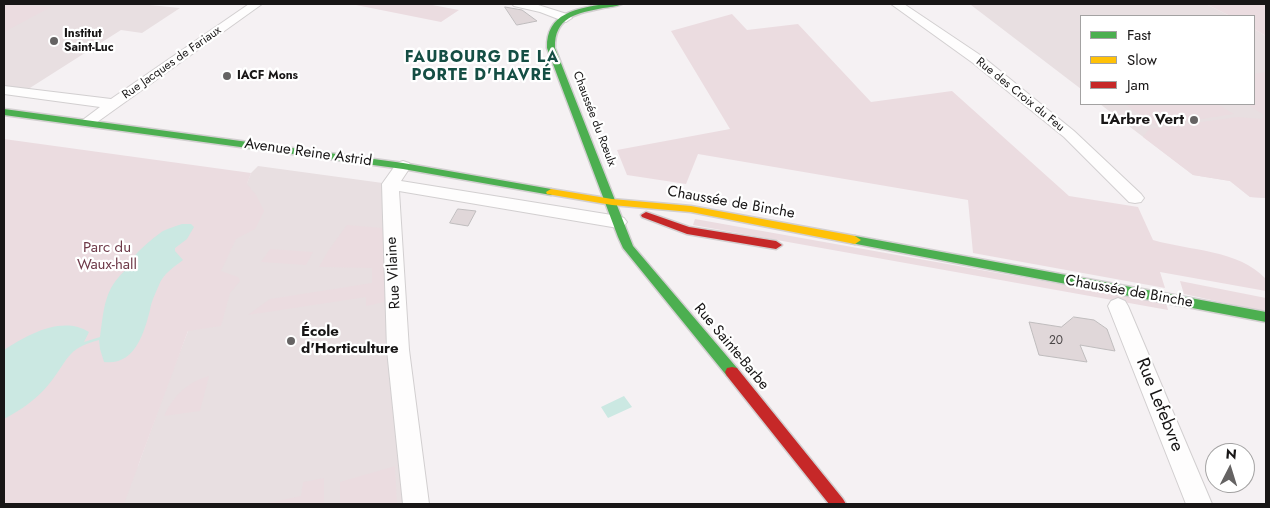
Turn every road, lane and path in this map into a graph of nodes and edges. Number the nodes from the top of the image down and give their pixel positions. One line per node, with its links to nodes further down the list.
1 (256, 4): 7 (street, Rue Jacques de Fariaux)
2 (518, 4): 5 (street)
3 (618, 4): 5 (main road)
4 (897, 4): 12 (street, Rue des Croix du Feu)
5 (566, 18): 13 (main road, Chaussée du Rœulx)
6 (4, 90): 7 (street)
7 (113, 104): 9 (street, Rue Jacques de Fariaux)
8 (4, 112): 9 (main road, Avenue Reine Astrid)
9 (88, 122): 10 (main road, Avenue Reine Astrid)
10 (403, 166): 11 (street); 13 (main road, Avenue Reine Astrid)
11 (390, 184): 14 (street); 18 (street, Rue Vilaine)
12 (1134, 198)
13 (612, 202): 14 (main road, Rue Sainte-Barbe); 15 (main road, Chaussée de Binche); 17 (main road, Chaussée de Binche)
14 (618, 222): 19 (main road, Rue Sainte-Barbe)
15 (784, 246)
16 (1121, 306): 20 (street, Rue Lefebvre)
17 (1266, 317)
18 (416, 504)
19 (838, 504)
20 (1199, 504)

